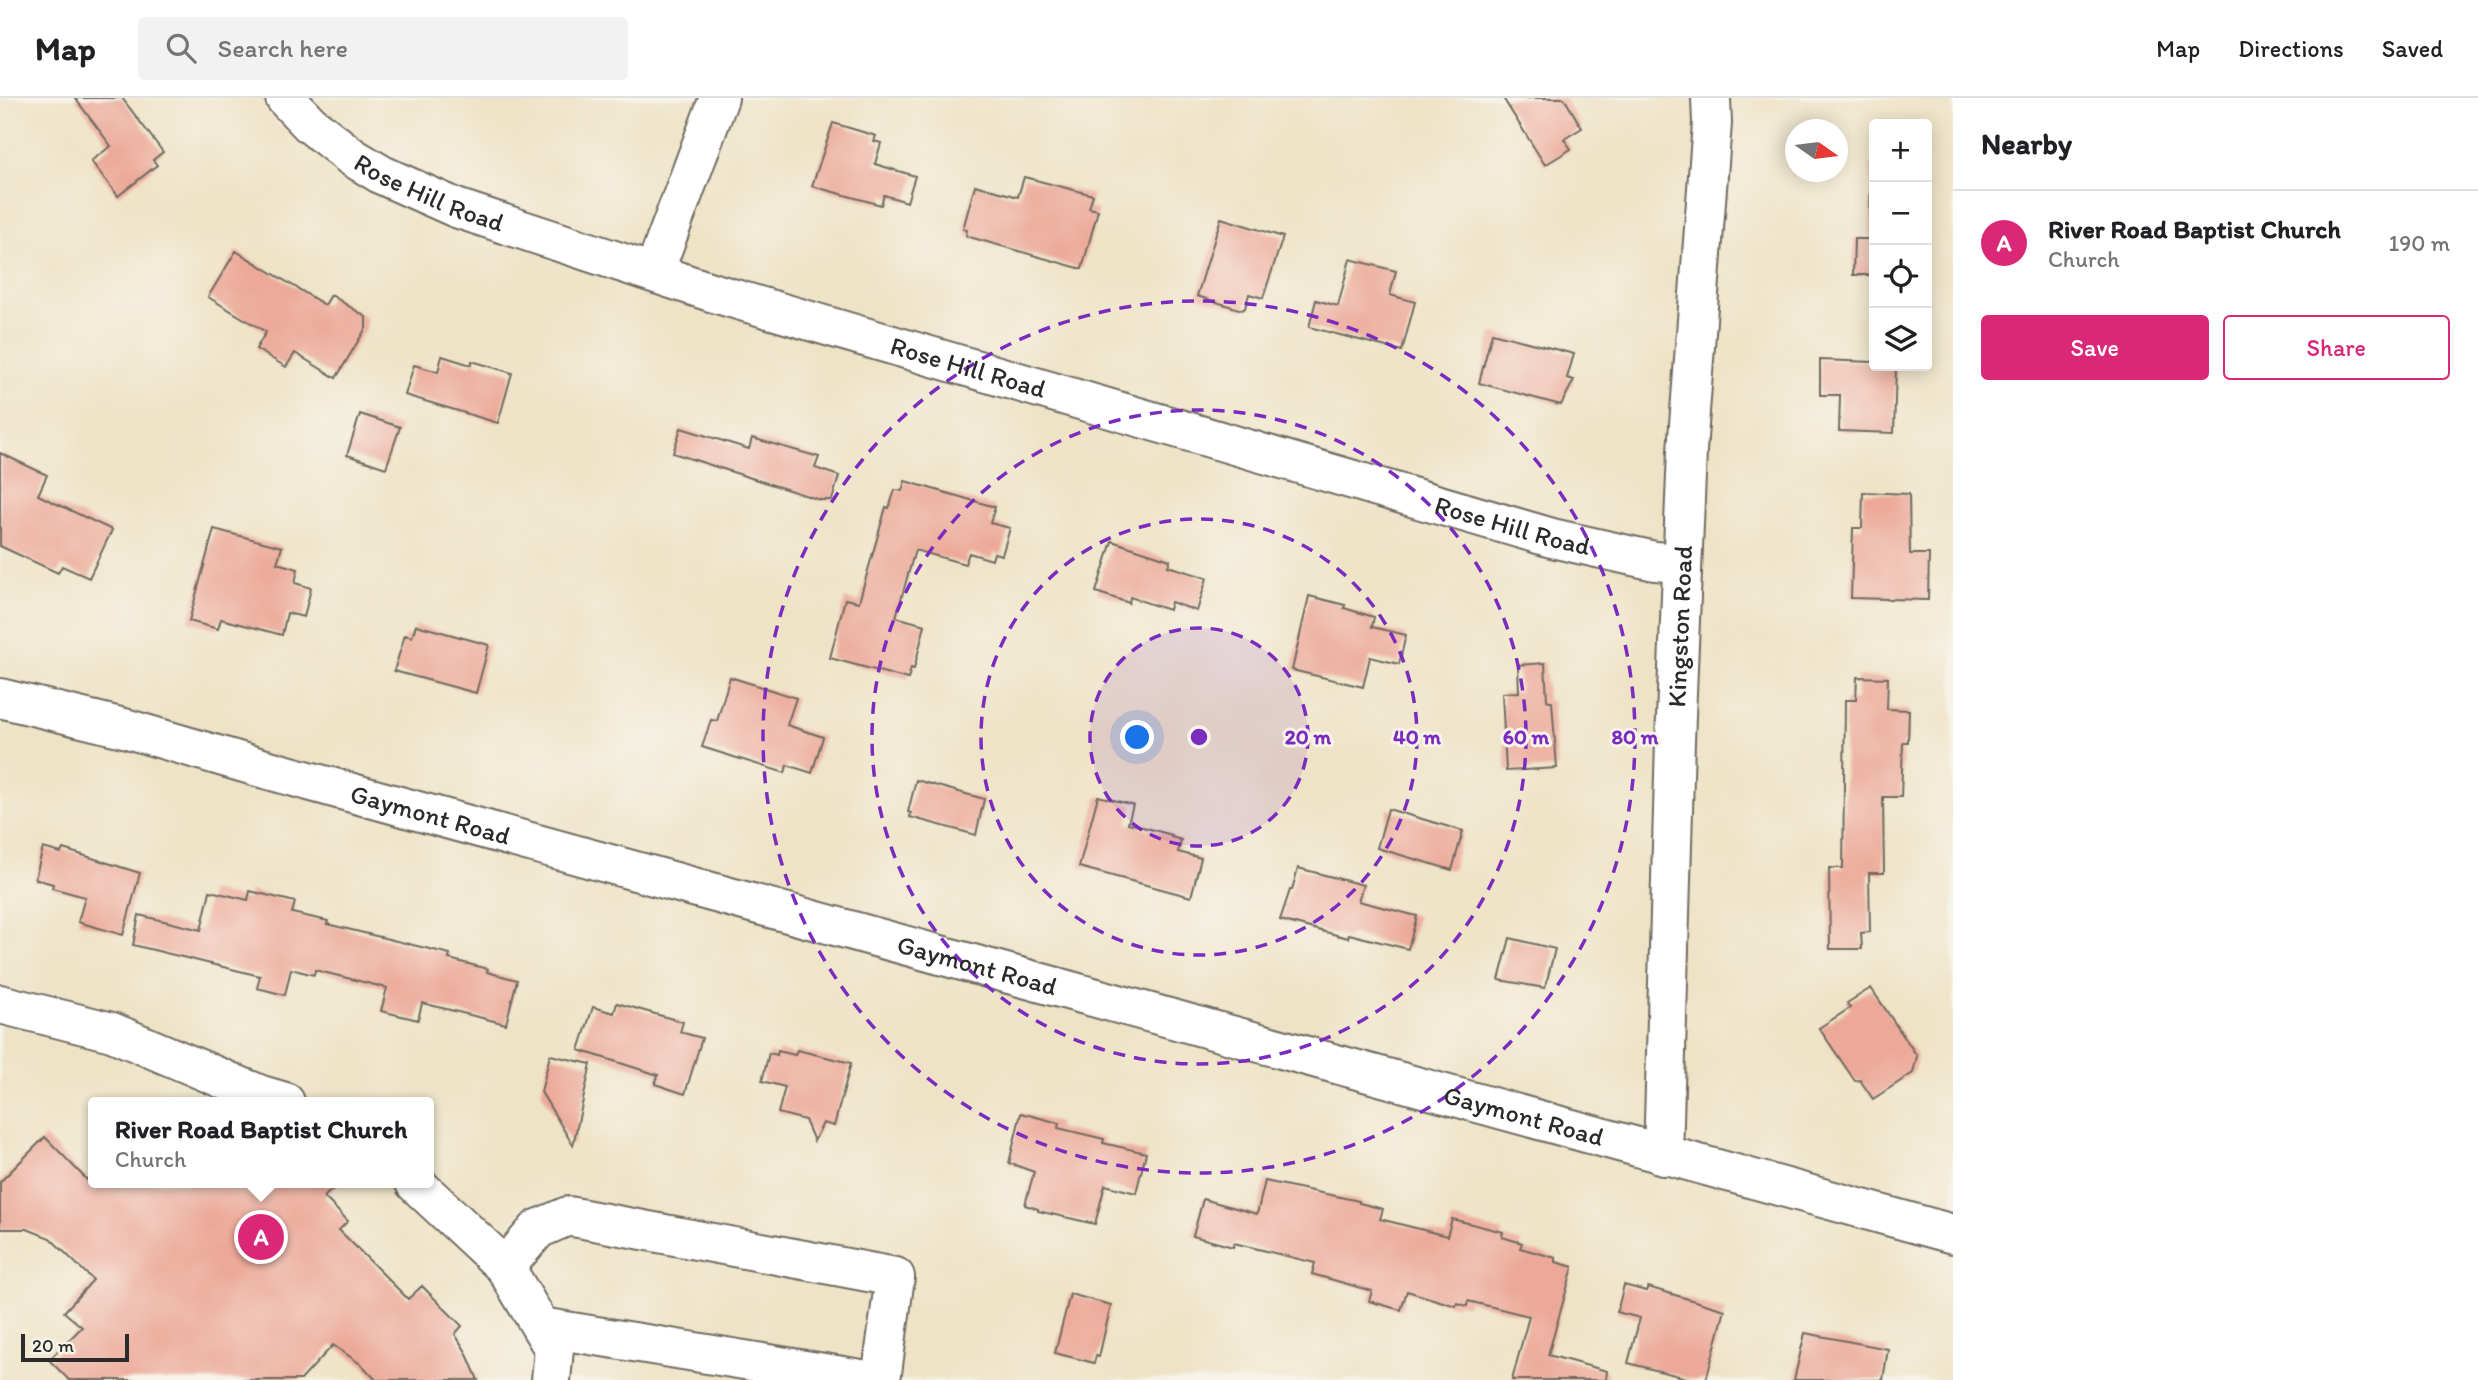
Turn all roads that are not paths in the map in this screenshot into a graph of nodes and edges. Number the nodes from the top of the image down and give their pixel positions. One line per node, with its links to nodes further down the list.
1 (285, 98): 4 (street, Rose Hill Road)
2 (719, 98): 4 (street)
3 (1712, 98): 5 (street, Kingston Road)
4 (654, 272): 5 (street, Rose Hill Road)
5 (1682, 563): 9 (street, Kingston Road)
6 (0, 698): 9 (street, Gaymont Road)
7 (0, 1004): 8 (street)
8 (268, 1097)
9 (1663, 1156): 11 (street, Gaymont Road)
10 (420, 1188): 12 (street)
11 (1953, 1234)
12 (505, 1267): 13 (street); 16 (street)
13 (541, 1327): 14 (street); 15 (street)
14 (551, 1380)
15 (867, 1380)
16 (881, 1380)

